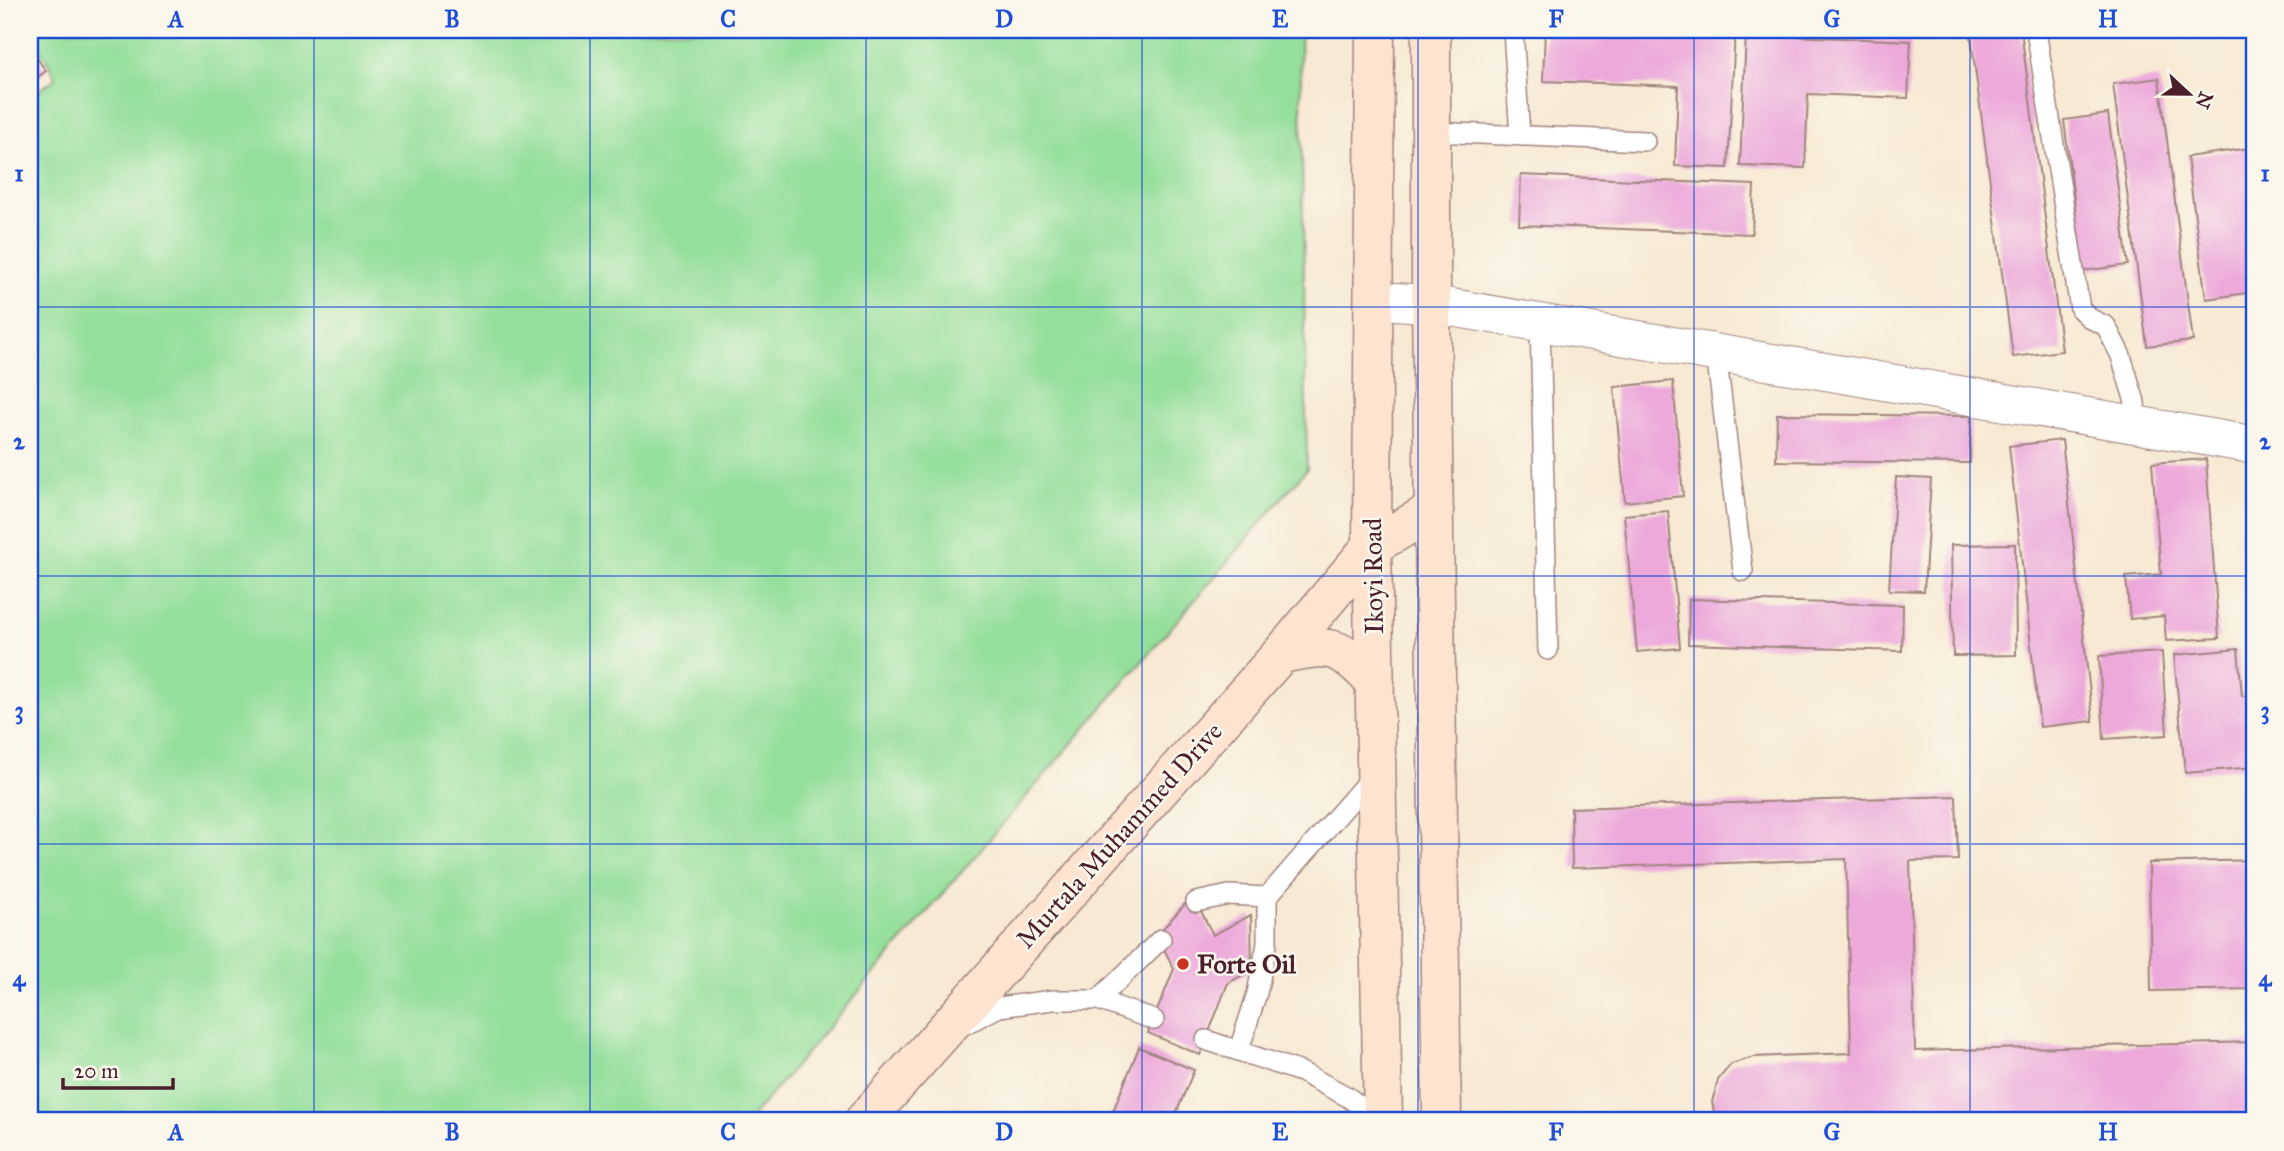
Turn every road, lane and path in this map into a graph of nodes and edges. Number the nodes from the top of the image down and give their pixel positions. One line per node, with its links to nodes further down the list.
1 (1375, 30): 8 (main road, Ikoyi Road)
2 (1431, 30): 5 (main road)
3 (1513, 30): 6 (lane)
4 (2036, 30): 12 (lane)
5 (1431, 132): 6 (lane); 9 (main road)
6 (1520, 136): 7 (lane)
7 (1645, 141)
8 (1374, 300): 9 (street); 15 (main road, Ikoyi Road)
9 (1431, 304): 10 (street); 14 (main road)
10 (1540, 323): 11 (street); 17 (lane)
11 (1716, 353): 12 (street); 16 (lane)
12 (2136, 424): 13 (street)
13 (2254, 445)
14 (1434, 510): 15 (main road, Murtala Muhammed Drive); 31 (main road)
15 (1372, 547): 18 (main road, Murtala Muhammed Drive); 19 (main road, Ikoyi Road)
16 (1743, 571)
17 (1548, 649)
18 (1281, 653): 19 (main road); 26 (main road, Murtala Muhammed Drive)
19 (1375, 682): 20 (main road, Ikoyi Road)
20 (1377, 771): 21 (lane); 30 (main road, Ikoyi Road)
21 (1267, 897): 22 (lane); 28 (lane)
22 (1196, 902)
23 (1161, 939): 24 (lane)
24 (1098, 1000): 25 (lane); 26 (lane)
25 (1154, 1020)
26 (936, 1039): 29 (main road, Murtala Muhammed Drive)
27 (1206, 1040): 28 (lane)
28 (1239, 1050): 30 (lane)
29 (864, 1121)
30 (1381, 1121)
31 (1441, 1121)

